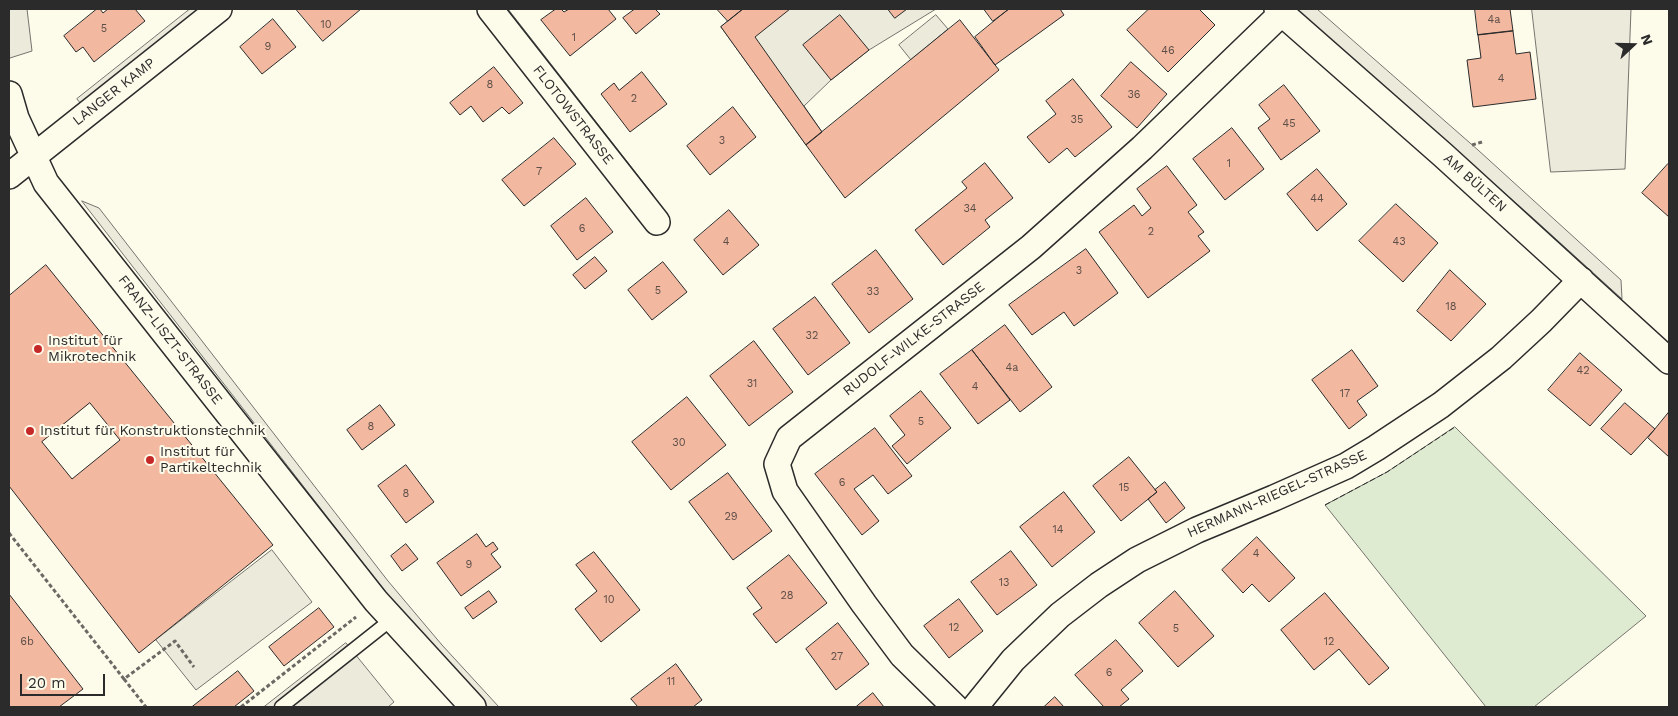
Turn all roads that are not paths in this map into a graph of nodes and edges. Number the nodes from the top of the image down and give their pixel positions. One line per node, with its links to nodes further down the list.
1 (219, 9): 5 (street, LANGER KAMP)
2 (490, 9): 7 (street, FLOTOWSTRASSE)
3 (1280, 11): 8 (street, AM BÜLTEN); 13 (street, RUDOLF-WILKE-STRASSE)
4 (9, 94): 5 (street, FRANZ-LISZT-STRASSE)
5 (33, 156): 6 (street, LANGER KAMP); 10 (street, FRANZ-LISZT-STRASSE)
6 (9, 176)
7 (657, 222)
8 (1582, 280): 9 (street, AM BÜLTEN); 14 (street, HERMANN-RIEGEL-STRASSE)
9 (1669, 361)
10 (392, 619): 11 (lane); 12 (street, FRANZ-LISZT-STRASSE)
11 (281, 707)
12 (473, 707)
13 (955, 707)
14 (976, 707)

